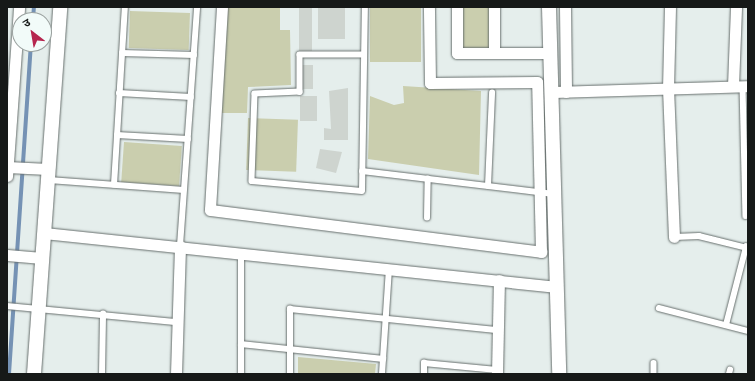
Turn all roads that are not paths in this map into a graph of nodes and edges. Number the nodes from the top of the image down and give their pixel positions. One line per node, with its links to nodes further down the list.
1 (60, 7): 31 (street)
2 (125, 7): 14 (lane)
3 (197, 7): 17 (lane)
4 (222, 7): 36 (street)
5 (365, 7): 18 (lane)
6 (429, 7): 36 (street)
7 (457, 7): 15 (street)
8 (494, 7): 15 (street)
9 (549, 7): 16 (street)
10 (565, 7): 23 (street)
11 (670, 7): 20 (street)
12 (736, 7): 19 (street)
13 (12, 24): 21 (street)
14 (122, 53): 17 (lane); 24 (lane)
15 (494, 53): 16 (street)
16 (550, 53): 22 (street)
17 (194, 55): 26 (lane)
18 (364, 55): 30 (lane); 30 (lane)
19 (741, 86): 20 (street); 38 (lane)
20 (668, 88): 23 (street); 41 (street)
21 (10, 92): 29 (street)
22 (551, 92): 23 (street); 37 (street)
23 (566, 92)
24 (119, 93): 26 (lane); 27 (lane)
25 (492, 93): 34 (lane)
26 (191, 97): 28 (lane)
27 (117, 135): 28 (lane); 33 (lane)
28 (188, 139): 35 (lane)
29 (13, 170): 31 (street)
30 (362, 171): 32 (lane)
31 (48, 174): 33 (lane); 40 (street)
32 (428, 179): 34 (lane); 39 (lane)
33 (114, 185): 35 (lane)
34 (488, 186): 36 (lane)
35 (184, 190): 42 (lane)
36 (540, 193): 37 (lane)
37 (554, 194): 49 (street)
38 (746, 216)
39 (427, 218)
40 (44, 233): 42 (street); 46 (street)
41 (674, 237): 43 (lane)
42 (180, 246): 44 (street); 55 (street)
43 (747, 248): 56 (lane)
44 (241, 253): 47 (street); 59 (lane)
45 (13, 256): 46 (street)
46 (42, 258): 51 (street)
47 (389, 268): 48 (street); 54 (lane)
48 (499, 280): 49 (street); 57 (street)
49 (557, 287): 71 (street)
50 (7, 306): 51 (lane)
51 (39, 308): 53 (lane); 64 (street)
52 (659, 308): 56 (lane)
53 (103, 314): 55 (lane); 65 (lane)
54 (386, 319): 57 (lane); 60 (lane); 61 (lane)
55 (177, 322): 66 (street)
56 (726, 325): 58 (lane)
57 (498, 330): 63 (street)
58 (748, 330)
59 (241, 344): 60 (lane); 67 (lane)
60 (290, 349): 61 (lane); 68 (lane)
61 (383, 359): 69 (lane)
62 (654, 362): 72 (lane)
63 (497, 372): 70 (lane)
64 (34, 374)
65 (102, 374)
66 (176, 374)
67 (241, 374)
68 (290, 374)
69 (382, 374)
70 (424, 374)
71 (559, 374)
72 (654, 374)

